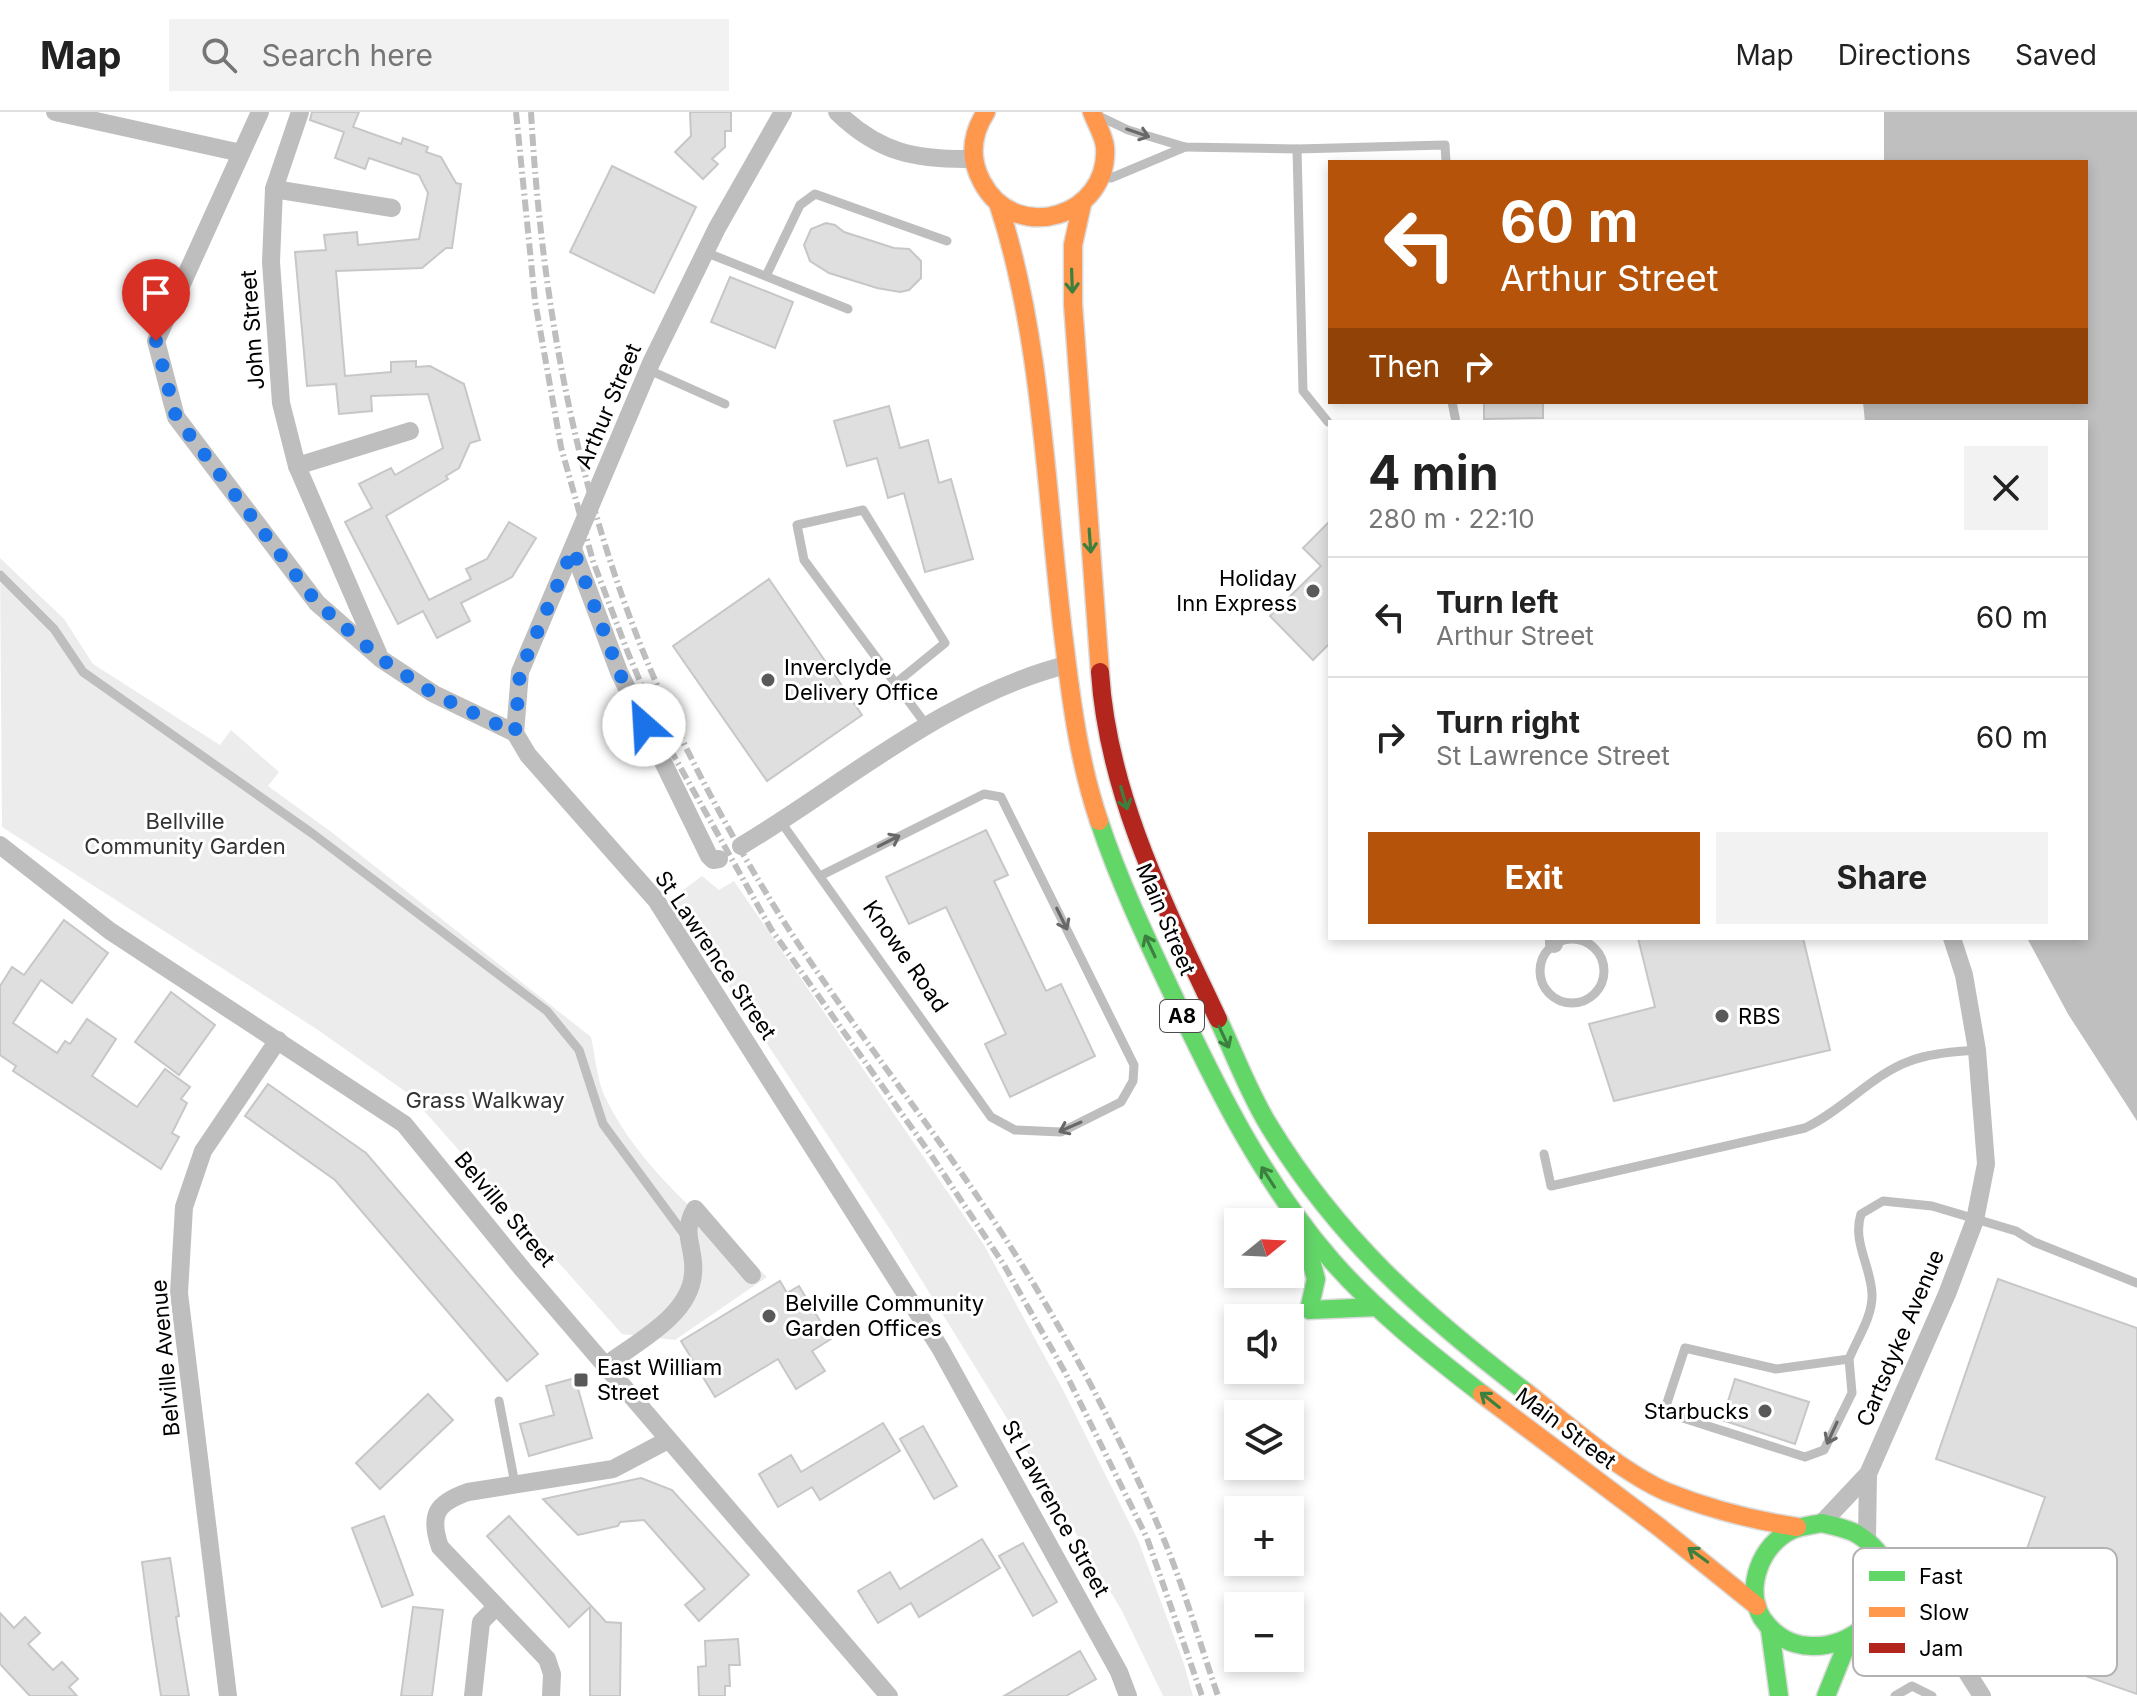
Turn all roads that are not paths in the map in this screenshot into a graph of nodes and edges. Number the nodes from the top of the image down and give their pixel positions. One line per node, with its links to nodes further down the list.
1 (55, 112): 10 (street)
2 (260, 112): 10 (street)
3 (300, 112): 14 (street, John Street)
4 (783, 112): 19 (street, Arthur Street)
5 (837, 112): 11 (street)
6 (986, 112): 11 (highway)
7 (1092, 112): 8 (lane, one-way to 8); 13 (highway, A8)
8 (1185, 147): 9 (lane); 13 (lane)
9 (1297, 149): 12 (lane); 24 (lane)
10 (241, 153): 29 (street)
11 (973, 159): 16 (highway, A8)
12 (1446, 160)
13 (1098, 184): 15 (highway, A8)
14 (274, 189): 17 (street); 26 (street, John Street)
15 (1082, 204): 16 (highway, A8); 60 (highway, Main Street / A8, one-way to 60)
16 (999, 206): 30 (highway, Main Street / A8)
17 (392, 208)
18 (947, 241): 20 (lane)
19 (705, 252): 20 (lane); 22 (street, Arthur Street)
20 (766, 276): 21 (lane)
21 (848, 309)
22 (649, 370): 23 (lane); 27 (street, Arthur Street)
23 (725, 404)
24 (1328, 422)
25 (410, 431): 26 (street)
26 (297, 466): 29 (street, John Street)
27 (573, 549): 33 (street, Arthur Street); 37 (street)
28 (0, 575): 49 (lane)
29 (381, 659): 33 (street)
30 (1066, 665): 32 (street); 45 (highway, Main Street / A8, one-way to 30)
31 (896, 683): 31 (lane); 32 (lane)
32 (927, 726): 34 (street)
33 (515, 733): 73 (street, St Lawrence Street)
34 (781, 822): 36 (street); 38 (lane, Knowe Road)
35 (0, 845): 42 (street, Belville Street)
36 (741, 846)
37 (719, 859)
38 (820, 876): 38 (lane, Knowe Road, one-way to 38)
39 (1573, 940): 41 (lane)
40 (1953, 940): 43 (street, Cartsdyke Avenue)
41 (1554, 941)
42 (278, 1040): 54 (street, Belville Street); 69 (street, Belville Avenue)
43 (1977, 1050): 44 (lane); 46 (street, Cartsdyke Avenue)
44 (1544, 1154)
45 (1290, 1208)
46 (1975, 1220): 51 (lane); 53 (lane); 57 (street, Cartsdyke Avenue)
47 (1304, 1226): 52 (highway, Main Street / A8)
48 (1304, 1232): 52 (highway)
49 (688, 1239): 50 (street); 54 (street)
50 (752, 1275)
51 (2137, 1283)
52 (1377, 1307): 63 (highway, Main Street / A8, one-way to 52)
53 (1849, 1359): 53 (lane, one-way to 53)
54 (605, 1366): 56 (street, Belville Street)
55 (499, 1401): 58 (lane)
56 (668, 1440): 58 (street); 72 (street, Belville Street)
57 (1868, 1474): 59 (street, Cartsdyke Avenue); 61 (street, Cartsdyke Avenue)
58 (515, 1484): 64 (street)
59 (1822, 1523): 60 (highway, A8); 61 (highway, A8)
60 (1797, 1527): 63 (highway, A8)
61 (1867, 1538): 62 (highway)
62 (1876, 1548)
63 (1757, 1606): 65 (highway, A8)
64 (496, 1607): 70 (street); 71 (street)
65 (1770, 1630): 67 (highway); 74 (highway, A8)
66 (1853, 1640): 67 (highway)
67 (1847, 1644): 75 (highway)
68 (1970, 1676): 78 (street)
69 (228, 1696)
70 (473, 1696)
71 (551, 1696)
72 (889, 1696)
73 (1128, 1696)
74 (1779, 1696)
75 (1826, 1696)
76 (1895, 1696): 77 (lane)
77 (1932, 1696)
78 (1982, 1696)

